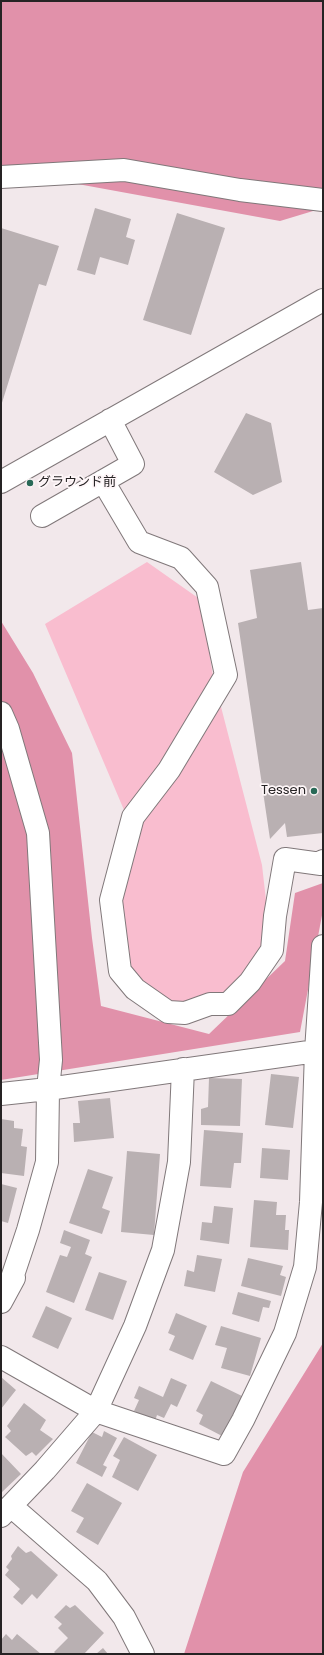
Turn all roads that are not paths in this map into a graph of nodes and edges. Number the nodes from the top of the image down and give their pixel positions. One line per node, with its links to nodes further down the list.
1 (1, 176): 2 (street)
2 (323, 200)
3 (323, 300): 4 (street)
4 (110, 420): 5 (street); 6 (street)
5 (103, 481): 7 (street); 9 (street)
6 (1, 482)
7 (42, 516)
8 (1, 713): 13 (street)
9 (323, 861)
10 (323, 946): 11 (street)
11 (316, 1051): 12 (street); 17 (street)
12 (183, 1069): 13 (street); 17 (street)
13 (48, 1089): 14 (street); 15 (street)
14 (1, 1094)
15 (1, 1302)
16 (1, 1357): 17 (street)
17 (96, 1411): 18 (street)
18 (6, 1511): 19 (street)
19 (143, 1654)

